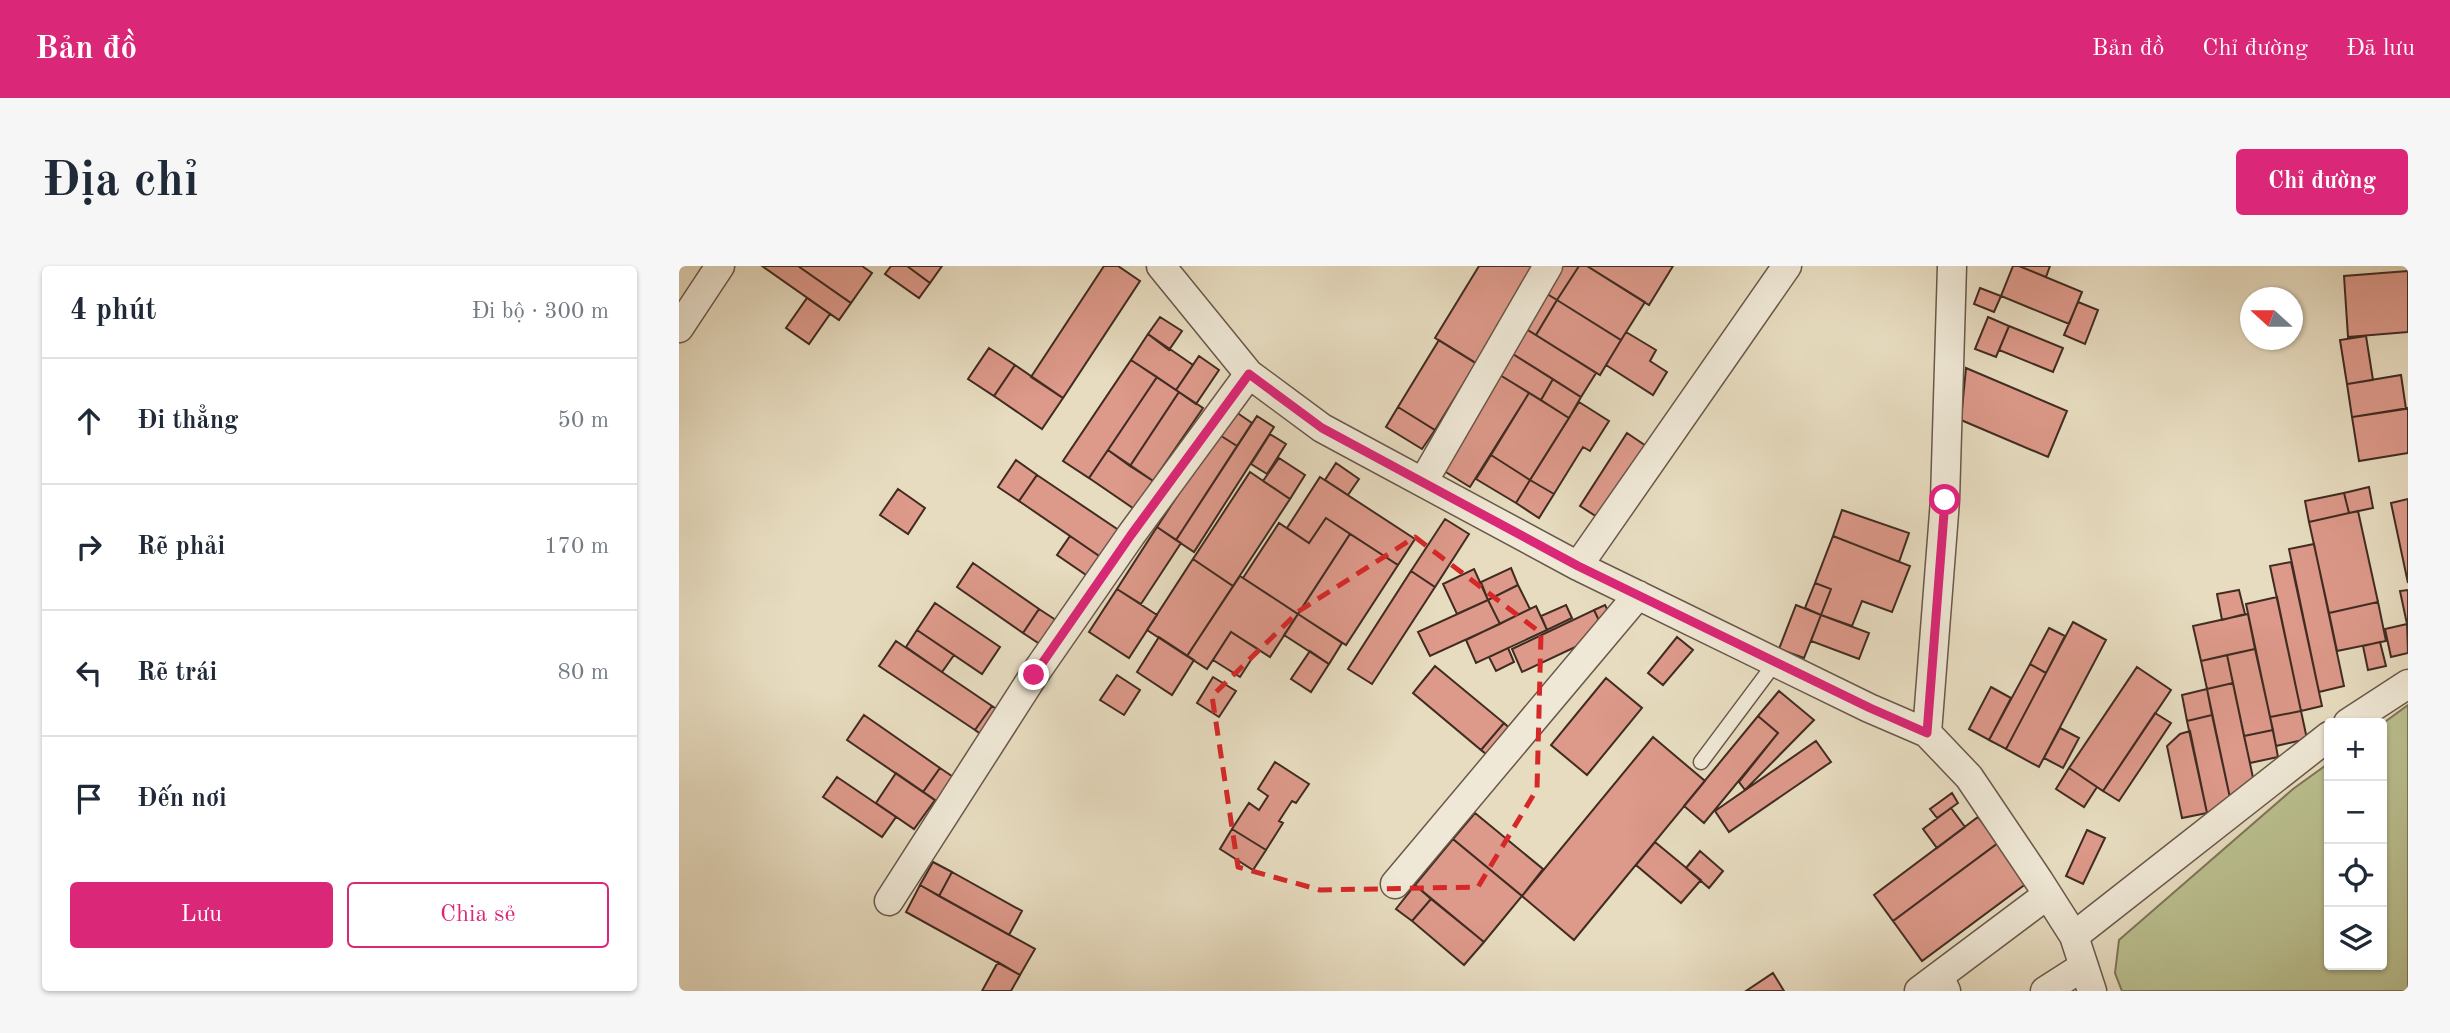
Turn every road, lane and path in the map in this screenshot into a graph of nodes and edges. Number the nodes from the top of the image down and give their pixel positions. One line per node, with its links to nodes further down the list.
1 (720, 266): 6 (street)
2 (1161, 266): 7 (street)
3 (1548, 266): 8 (street)
4 (1787, 266): 9 (street)
5 (1952, 266): 14 (street)
6 (679, 328)
7 (1249, 374): 8 (street); 19 (street)
8 (1423, 482): 9 (street)
9 (1578, 566): 10 (street)
10 (1638, 595): 11 (street); 17 (street)
11 (1775, 663): 14 (street); 16 (lane)
12 (2408, 684): 13 (street)
13 (2356, 718)
14 (1927, 733): 18 (street)
15 (2324, 740): 20 (street)
16 (1701, 762)
17 (1395, 884)
18 (2047, 895): 20 (street); 22 (street)
19 (889, 901)
20 (2074, 936): 21 (street)
21 (2088, 978): 23 (street)
22 (1935, 986)
23 (2045, 991)

